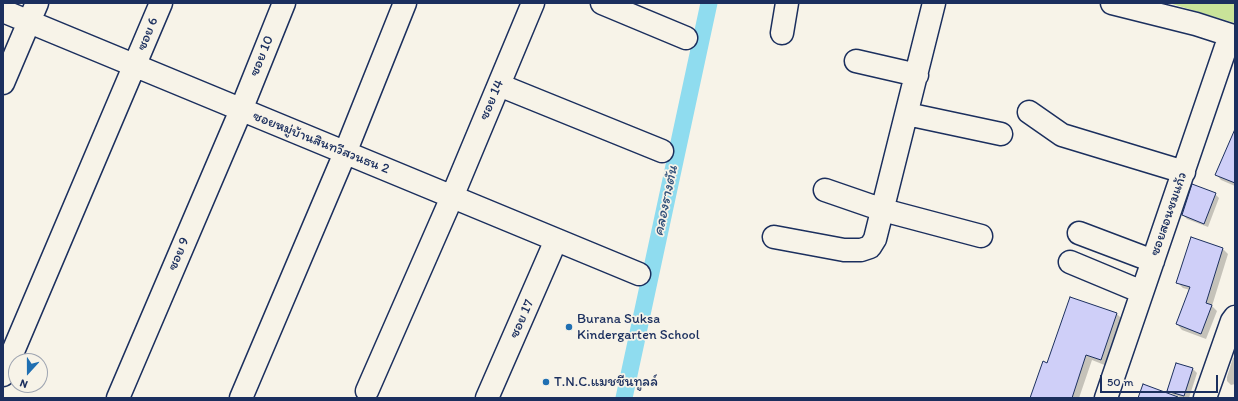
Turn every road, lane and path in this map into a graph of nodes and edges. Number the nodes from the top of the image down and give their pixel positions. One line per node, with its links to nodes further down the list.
1 (161, 3): 15 (street, ซอย 6)
2 (284, 3): 19 (street, ซอย 10)
3 (406, 3): 24 (street)
4 (533, 3): 18 (street, ซอย 14)
5 (602, 3): 13 (street)
6 (787, 3): 11 (street)
7 (934, 3): 16 (street)
8 (1112, 3): 12 (street)
9 (3, 11): 10 (street, ซอยหมู่บ้านสินทวีสวนธน 2)
10 (33, 12): 15 (street, ซอยหมู่บ้านสินทวีสวนธน 2); 17 (street)
11 (782, 33)
12 (1233, 35): 25 (street, ซอยสอนชมแก้ว)
13 (686, 38)
14 (856, 61): 16 (street)
15 (135, 66): 19 (street, ซอยหมู่บ้านสินทวีสวนธน 2); 38 (street, ซอย 6)
16 (917, 75): 21 (street)
17 (3, 83)
18 (498, 85): 23 (street); 27 (street, ซอย 14)
19 (241, 110): 24 (street, ซอยหมู่บ้านสินทวีสวนธน 2); 40 (street, ซอย 9)
20 (1028, 112): 25 (street)
21 (907, 114): 22 (street); 28 (street)
22 (1001, 134)
23 (662, 151)
24 (345, 153): 27 (street, ซอยหมู่บ้านสินทวีสวนธน 2); 41 (street)
25 (1184, 172): 33 (street, ซอยสอนชมแก้ว)
26 (825, 190): 28 (street)
27 (452, 197): 32 (street, ซอยหมู่บ้านสินทวีสวนธน 2); 39 (street, ซอย 14)
28 (883, 210): 30 (street); 31 (street)
29 (1079, 233): 33 (street)
30 (982, 236)
31 (774, 237)
32 (556, 240): 35 (street, ซอยหมู่บ้านสินทวีสวนธน 2); 42 (street, ซอย 17)
33 (1153, 261): 36 (street, ซอยสอนชมแก้ว)
34 (1070, 262): 36 (street)
35 (639, 274)
36 (1142, 292): 43 (street, ซอยสอนชมแก้ว)
37 (1235, 317): 44 (street)
38 (3, 375)
39 (367, 391)
40 (118, 398)
41 (241, 398)
42 (487, 398)
43 (1106, 398)
44 (1206, 398)

